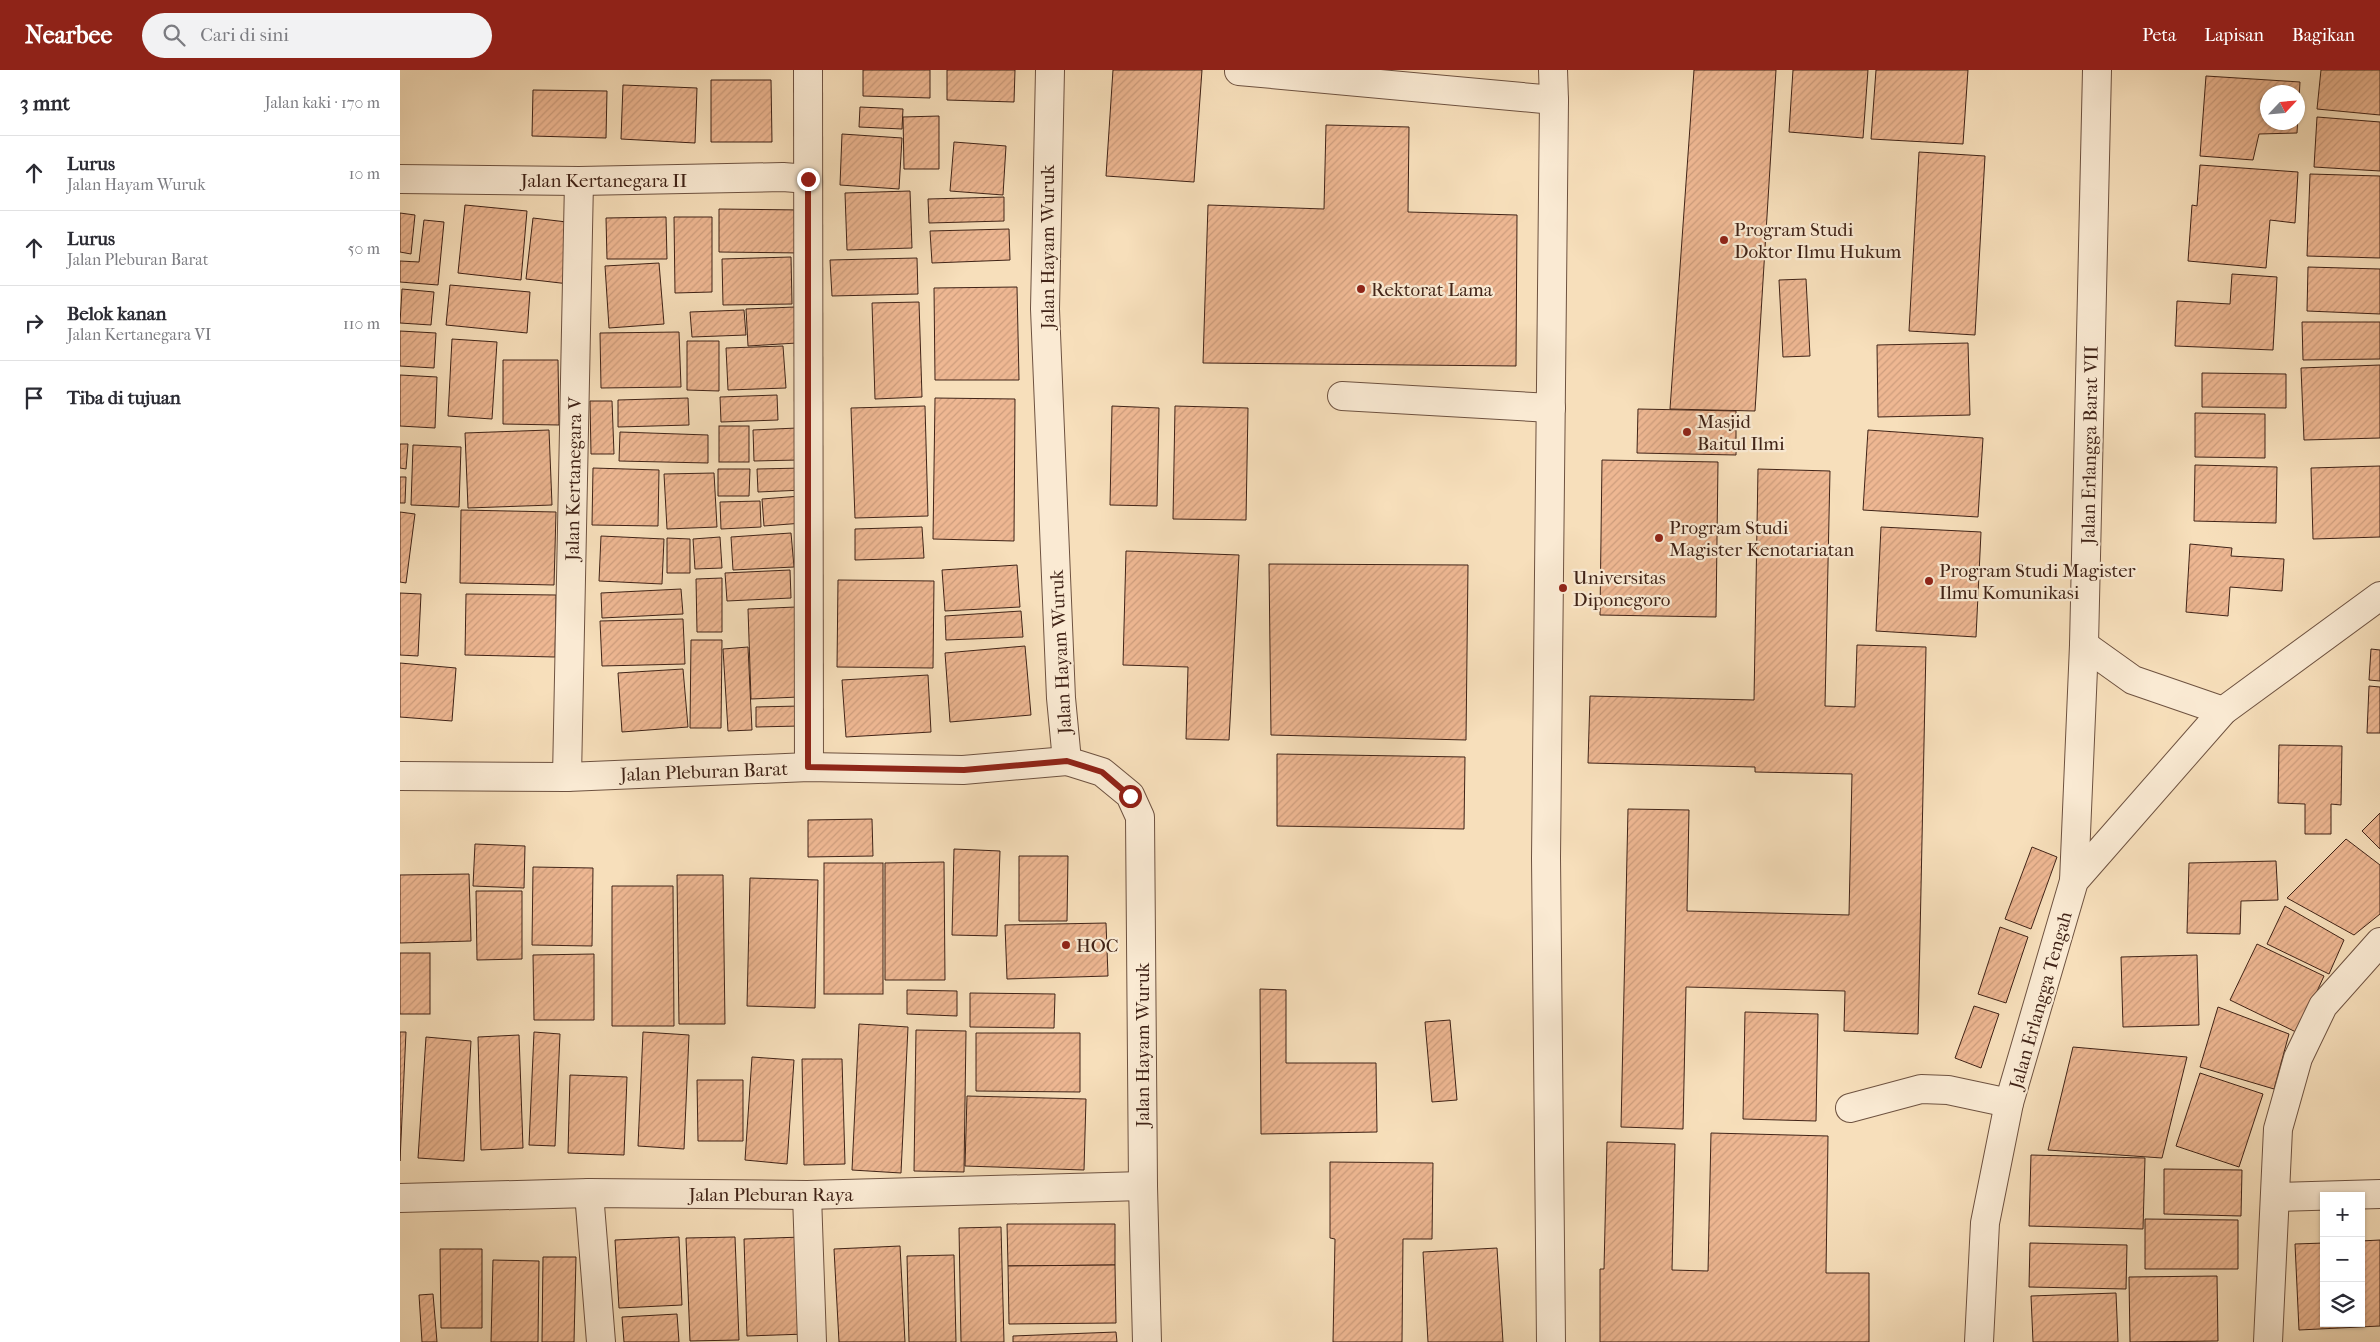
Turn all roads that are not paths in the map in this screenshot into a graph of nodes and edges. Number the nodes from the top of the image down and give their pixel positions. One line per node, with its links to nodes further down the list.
1 (808, 70): 8 (street)
2 (1050, 70): 15 (street, Jalan Hayam Wuruk)
3 (1553, 70): 6 (street)
4 (2097, 70): 13 (street, Jalan Erlangga Barat VII)
5 (1240, 71): 6 (street)
6 (1554, 100): 11 (street)
7 (400, 179): 9 (street, Jalan Kertanegara II)
8 (808, 179): 9 (street, Jalan Kertanegara II); 16 (street)
9 (579, 181): 18 (street, Jalan Kertanegara V)
10 (1342, 396): 11 (street)
11 (1551, 408): 32 (street)
12 (2380, 596): 14 (street, Jalan Erlangga Tengah)
13 (2084, 644): 14 (street); 19 (street, Jalan Erlangga Barat VII)
14 (2223, 711): 19 (street, Jalan Erlangga Tengah)
15 (1067, 761): 16 (street, Jalan Pleburan Barat); 23 (street, Jalan Hayam Wuruk)
16 (808, 767): 18 (street, Jalan Pleburan Barat)
17 (400, 776): 18 (street, Jalan Pleburan Barat)
18 (567, 777)
19 (2074, 881): 21 (street, Jalan Erlangga Tengah)
20 (2380, 942): 27 (street)
21 (2009, 1103): 22 (street); 33 (street, Jalan Erlangga Tengah)
22 (1850, 1108)
23 (1143, 1186): 26 (street, Jalan Pleburan Raya); 31 (street, Jalan Hayam Wuruk)
24 (590, 1193): 26 (street, Jalan Pleburan Raya); 28 (street, Jalan Pleburan Raya); 29 (street)
25 (2380, 1194): 27 (street)
26 (807, 1195): 30 (street)
27 (2275, 1197): 34 (street)
28 (400, 1198)
29 (601, 1342)
30 (812, 1342)
31 (1147, 1342)
32 (1551, 1342)
33 (1979, 1342)
34 (2268, 1342)

